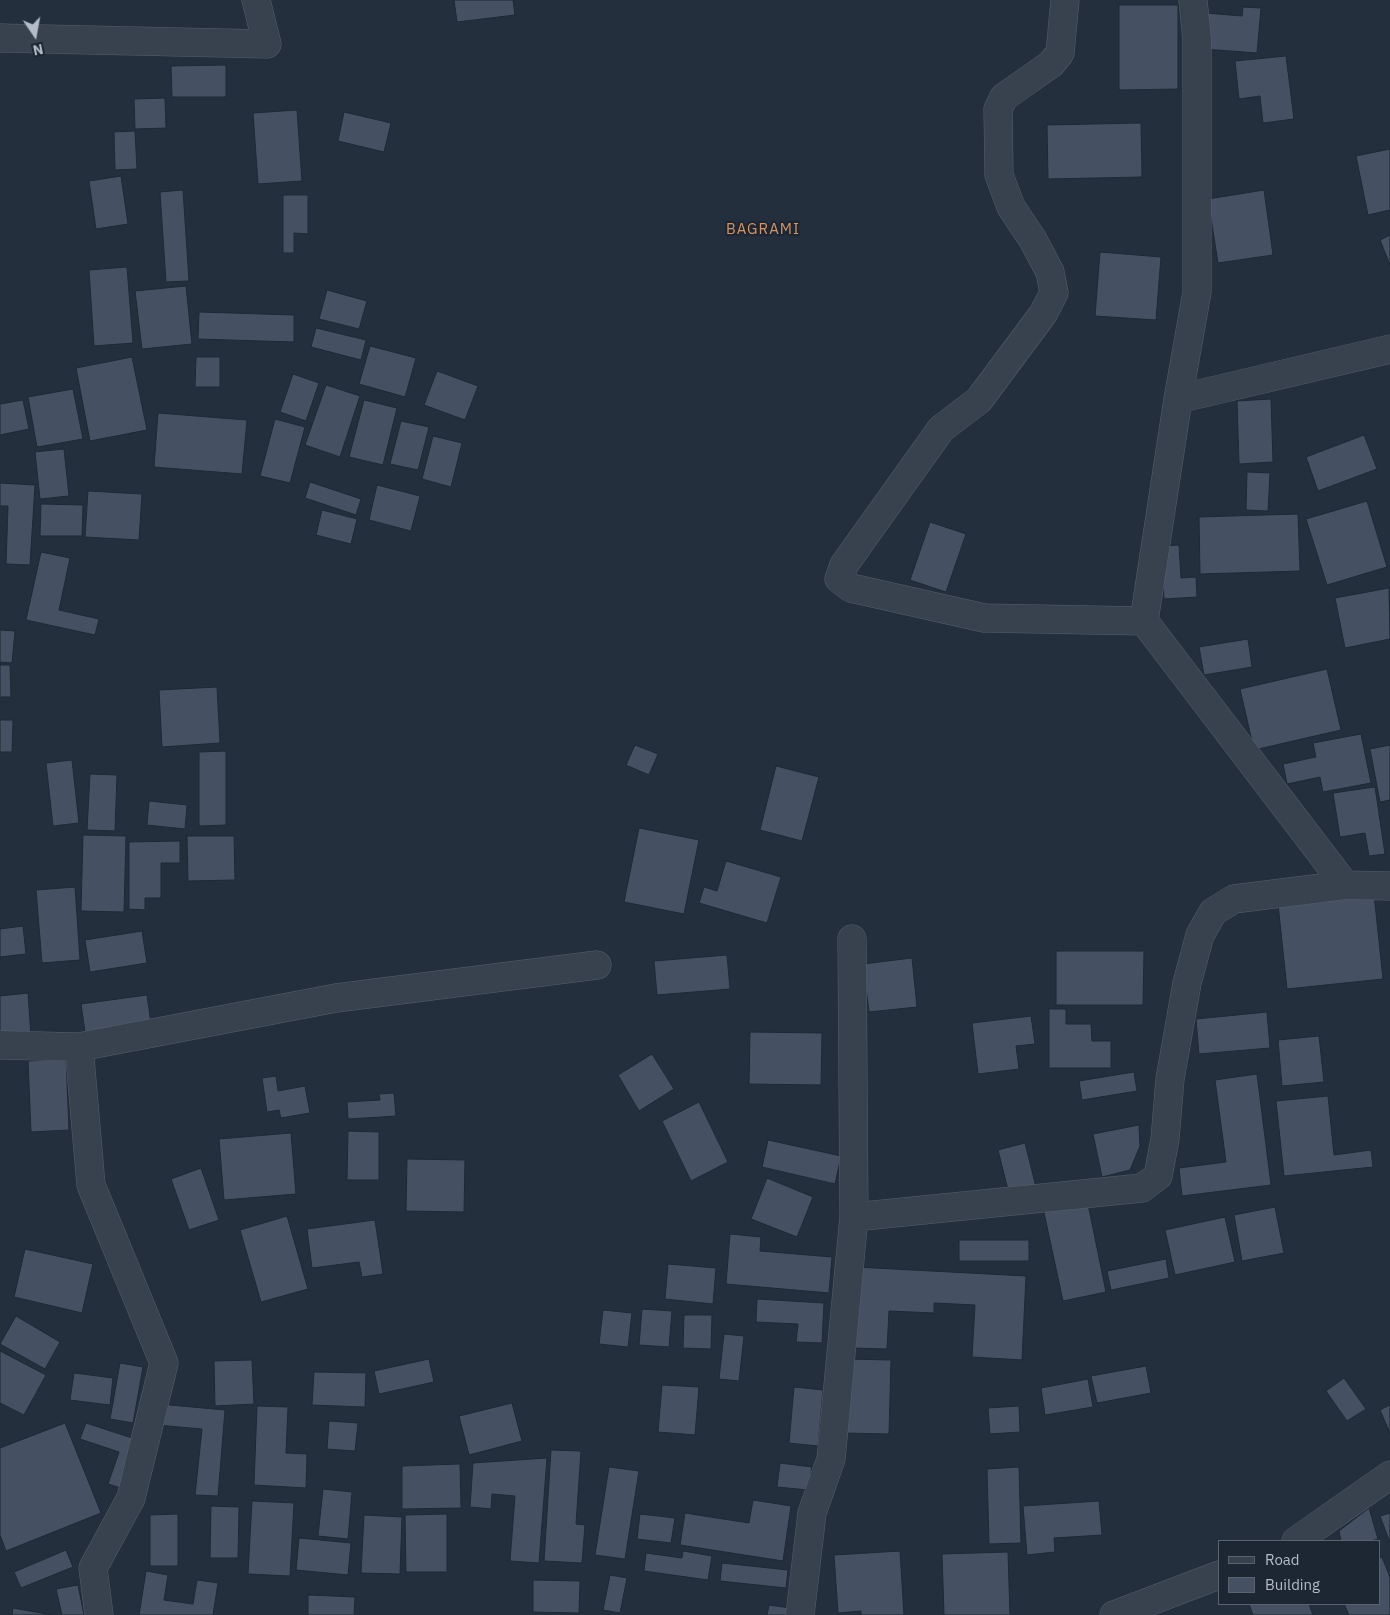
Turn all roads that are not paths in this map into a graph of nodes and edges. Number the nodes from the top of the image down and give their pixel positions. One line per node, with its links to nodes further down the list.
1 (256, 0): 4 (street)
2 (1065, 0): 7 (street)
3 (1192, 0): 6 (street)
4 (0, 38)
5 (1390, 349): 6 (street)
6 (1178, 399): 7 (street)
7 (1144, 620): 8 (street)
8 (1345, 885): 9 (street); 14 (street)
9 (1390, 886)
10 (852, 939): 14 (street)
11 (597, 965): 13 (street)
12 (0, 1045): 13 (street)
13 (79, 1047): 18 (street)
14 (854, 1217): 19 (street)
15 (1390, 1475): 16 (street)
16 (1297, 1540)
17 (1218, 1575): 20 (street)
18 (99, 1615)
19 (800, 1615)
20 (1114, 1615)

